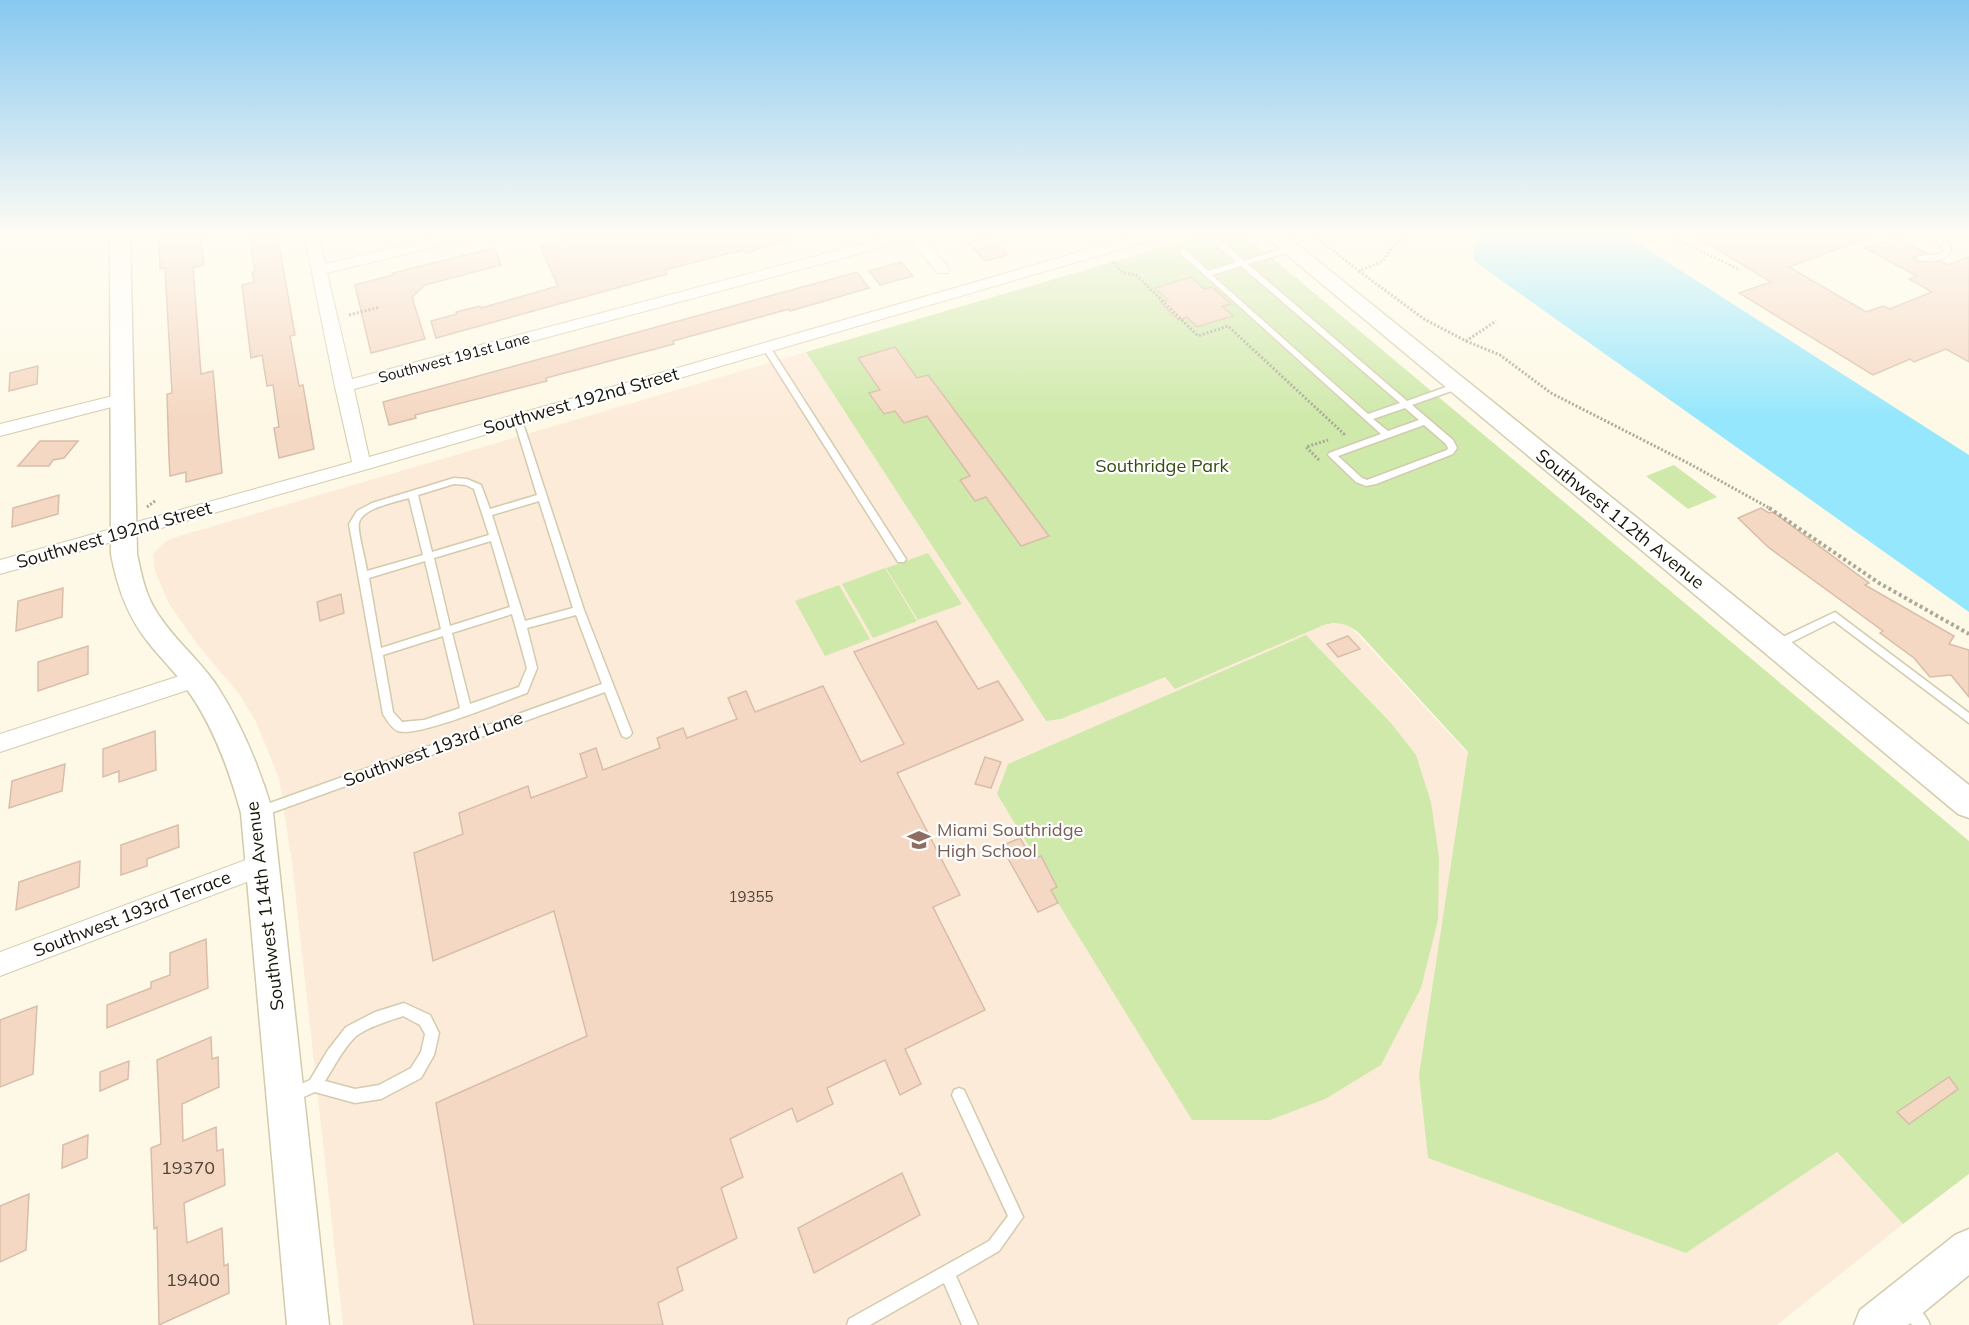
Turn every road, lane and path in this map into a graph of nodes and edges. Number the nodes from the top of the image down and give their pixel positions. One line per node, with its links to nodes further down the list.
1 (120, 295): 17 (street, Southwest 114th Avenue)
2 (324, 295): 16 (street)
3 (687, 295): 16 (street, Southwest 191st Lane)
4 (947, 295): 14 (street, Southwest 192nd Street)
5 (1156, 295): 24 (path)
6 (1231, 295): 19 (lane)
7 (1278, 295): 18 (lane)
8 (1346, 295): 15 (street, Southwest 112th Avenue)
9 (1392, 295): 13 (path)
10 (380, 307): 11 (path)
11 (349, 315)
12 (1496, 321): 13 (path)
13 (1466, 341): 39 (path)
14 (766, 347): 20 (street, Southwest 192nd Street); 32 (lane)
15 (1457, 386): 18 (lane); 40 (street, Southwest 112th Avenue)
16 (344, 387): 25 (street)
17 (121, 399): 22 (street); 29 (street, Southwest 114th Avenue)
18 (1405, 404): 19 (lane); 21 (lane)
19 (1367, 418): 23 (lane)
20 (518, 420): 25 (street, Southwest 192nd Street); 27 (lane)
21 (1426, 420): 23 (lane); 23 (lane)
22 (0, 430)
23 (1387, 435)
24 (1327, 461)
25 (362, 465): 29 (street, Southwest 192nd Street)
26 (413, 494): 28 (lane); 31 (lane); 34 (lane)
27 (541, 497): 28 (lane); 36 (lane)
28 (487, 513): 30 (lane)
29 (122, 532): 33 (street, Southwest 192nd Street); 42 (street, Southwest 114th Avenue)
30 (494, 537): 31 (lane); 35 (lane)
31 (429, 556): 34 (lane); 38 (lane)
32 (901, 559)
33 (0, 567)
34 (363, 576): 41 (lane)
35 (516, 609): 37 (lane); 38 (lane)
36 (579, 610): 37 (lane); 43 (lane)
37 (521, 626): 44 (lane)
38 (447, 631): 41 (lane); 44 (lane)
39 (1969, 634)
40 (1775, 645): 45 (lane); 48 (street, Southwest 112th Avenue)
41 (377, 653): 44 (lane)
42 (195, 679): 47 (street); 49 (street, Southwest 114th Avenue)
43 (609, 686): 46 (lane); 49 (lane, Southwest 193rd Lane)
44 (466, 710)
45 (1969, 718)
46 (626, 733)
47 (0, 743)
48 (1969, 804)
49 (257, 813): 50 (street, Southwest 114th Avenue)
50 (264, 864): 51 (street, Southwest 193rd Terrace); 52 (street, Southwest 114th Avenue)
51 (0, 964)
52 (300, 1092): 52 (lane); 57 (street, Southwest 114th Avenue)
53 (959, 1095): 55 (lane)
54 (1969, 1249): 56 (street)
55 (947, 1273): 58 (lane); 59 (lane)
56 (1900, 1318)
57 (308, 1325)
58 (855, 1325)
59 (970, 1325)

